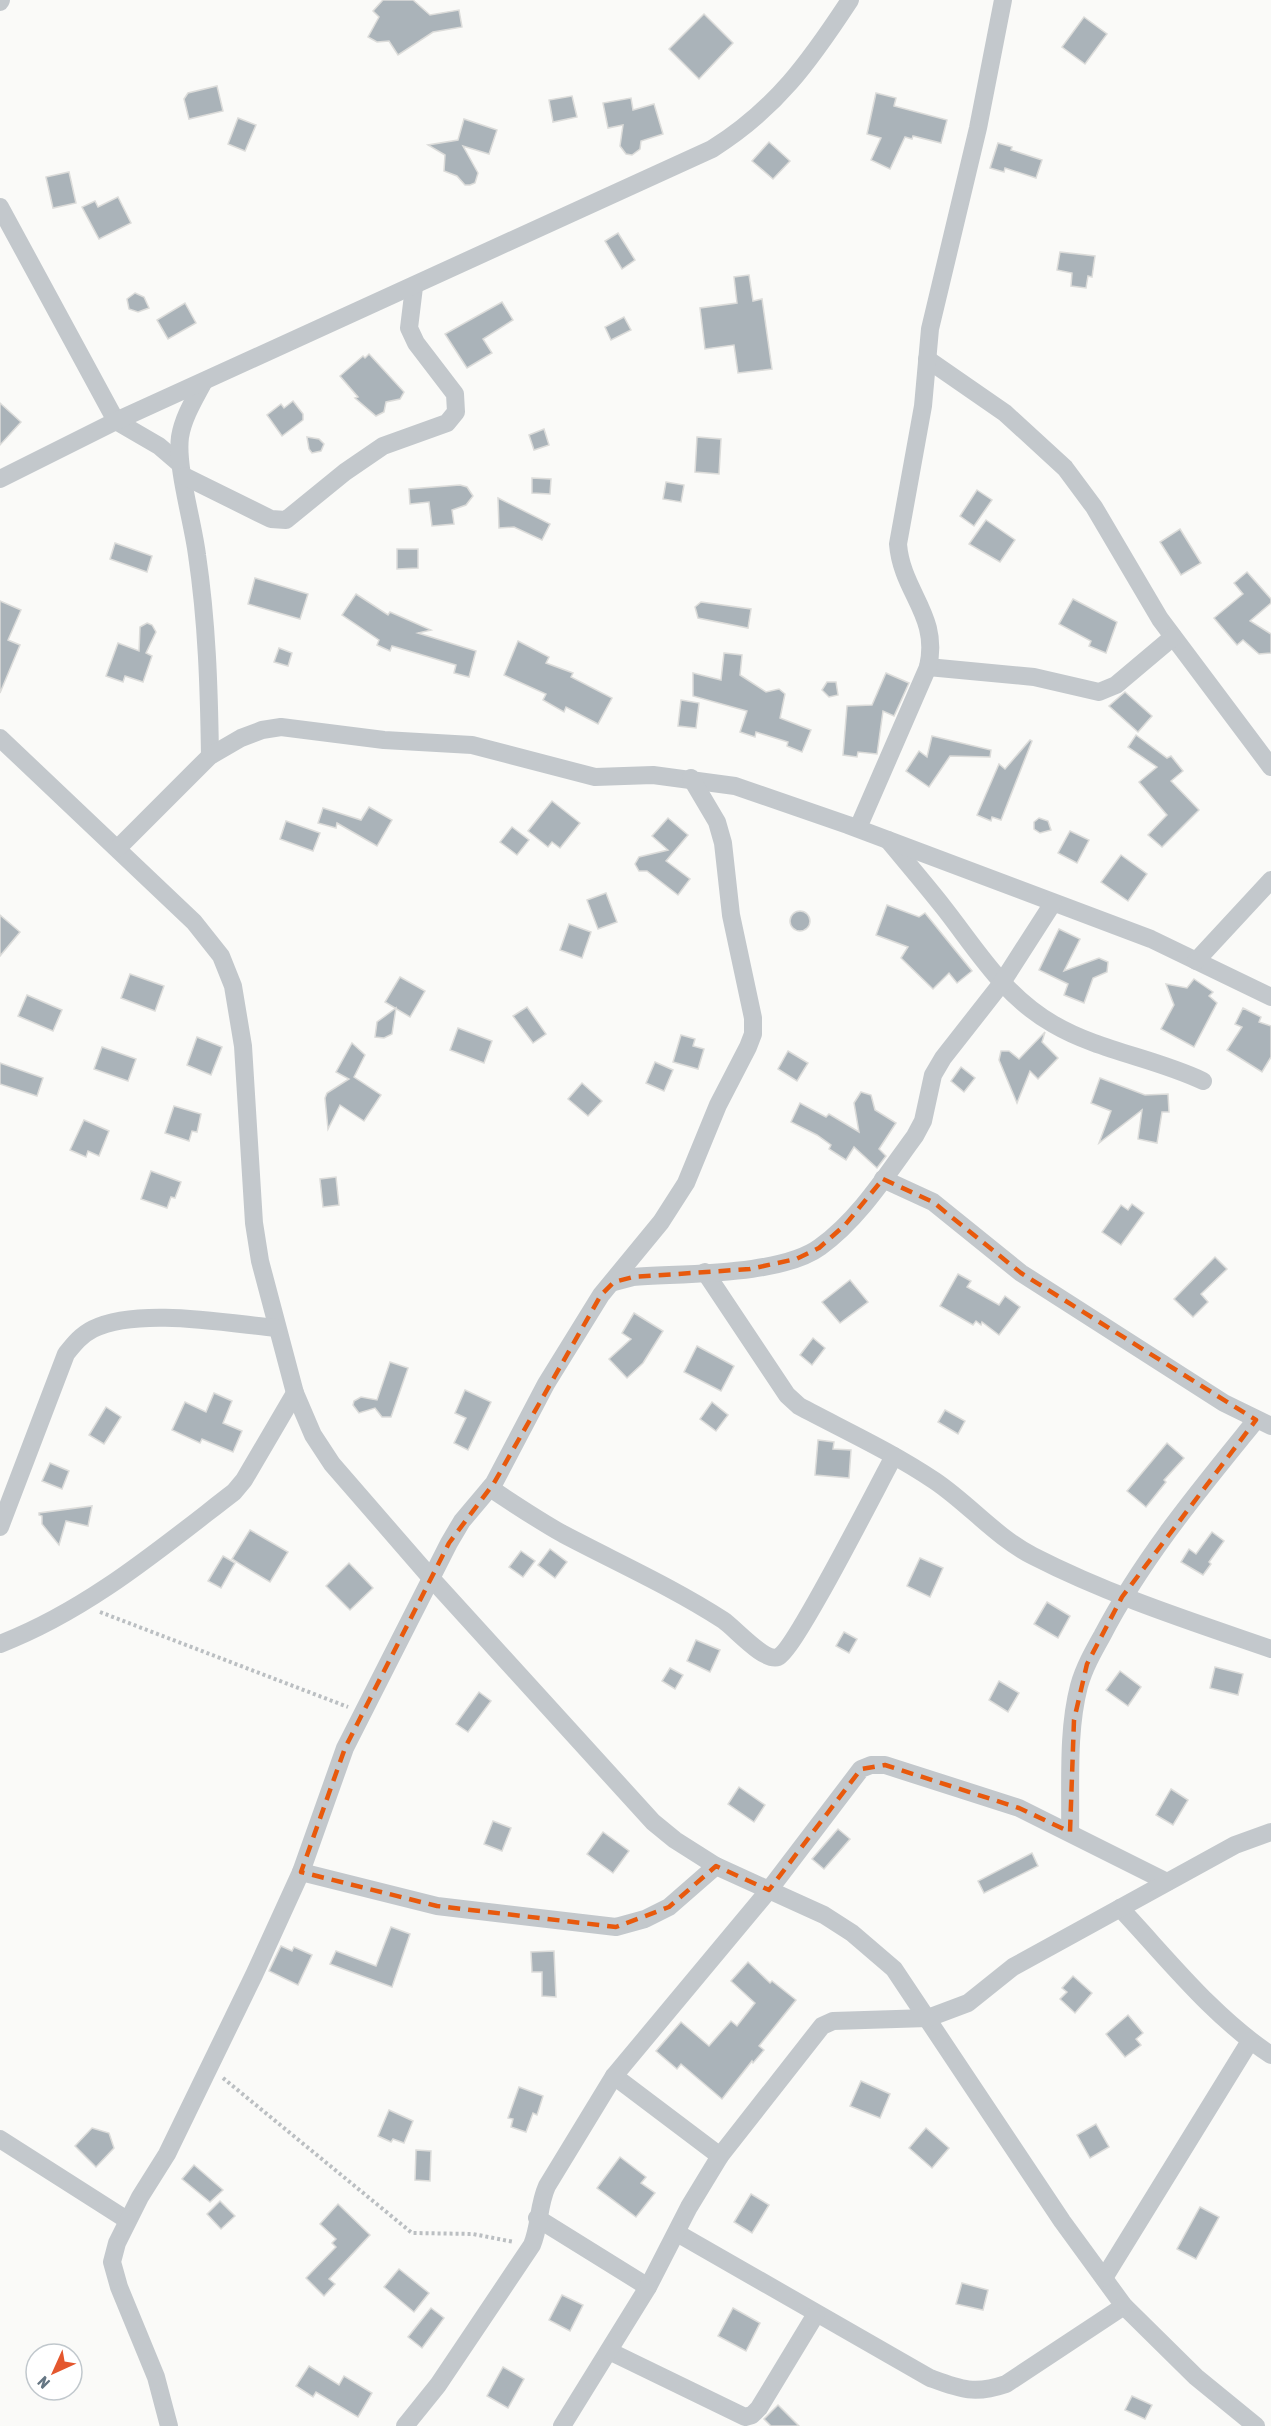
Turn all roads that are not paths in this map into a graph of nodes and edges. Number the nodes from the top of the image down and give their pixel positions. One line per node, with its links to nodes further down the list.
1 (850, 0): 4 (street)
2 (1003, 0): 5 (street)
3 (0, 207): 7 (street)
4 (414, 287): 6 (street); 8 (street)
5 (927, 359): 10 (street); 11 (street)
6 (203, 383): 7 (street); 8 (street)
7 (116, 421): 8 (street); 9 (street)
8 (182, 470): 13 (street)
9 (0, 479)
10 (1173, 637): 11 (street); 14 (street)
11 (928, 667): 16 (street)
12 (0, 738): 18 (street)
13 (210, 756): 15 (street); 18 (street)
14 (1271, 767)
15 (691, 778): 16 (street); 27 (street)
16 (858, 828): 17 (street)
17 (888, 840): 20 (street); 22 (street)
18 (118, 848): 28 (street)
19 (1271, 880): 21 (street)
20 (1053, 903): 21 (street); 22 (street)
21 (1196, 961): 23 (street)
22 (1001, 984): 24 (street); 25 (street)
23 (1271, 996)
24 (1203, 1081)
25 (883, 1179): 26 (street); 30 (street)
26 (705, 1272): 27 (street); 31 (street)
27 (614, 1282): 32 (street)
28 (276, 1328): 29 (street); 33 (street)
29 (295, 1394): 34 (street); 36 (street)
30 (1264, 1423): 35 (street)
31 (894, 1456): 32 (street); 35 (street)
32 (490, 1488): 34 (street)
33 (0, 1527)
34 (431, 1578): 40 (street); 41 (street)
35 (1122, 1597): 37 (street); 38 (street)
36 (0, 1644)
37 (1271, 1649)
38 (1070, 1832): 42 (street); 43 (street)
39 (1271, 1832): 42 (street)
40 (716, 1866): 41 (street); 43 (street)
41 (301, 1872): 52 (street)
42 (1167, 1882): 44 (street)
43 (769, 1890): 45 (street); 48 (street)
44 (1120, 1908): 45 (street); 46 (street)
45 (928, 2018): 50 (street); 54 (street)
46 (1250, 2041): 47 (street); 54 (street)
47 (1271, 2055)
48 (614, 2076): 50 (street); 51 (street)
49 (0, 2139): 52 (street)
50 (720, 2156): 53 (street)
51 (537, 2218): 55 (street); 60 (street)
52 (128, 2220): 59 (street)
53 (677, 2233): 55 (street); 57 (street)
54 (1104, 2278): 56 (street)
55 (648, 2287): 58 (street)
56 (1124, 2306): 57 (street); 62 (street)
57 (816, 2314): 58 (street)
58 (609, 2351): 61 (street)
59 (169, 2426)
60 (405, 2426)
61 (562, 2426)
62 (1256, 2426)

